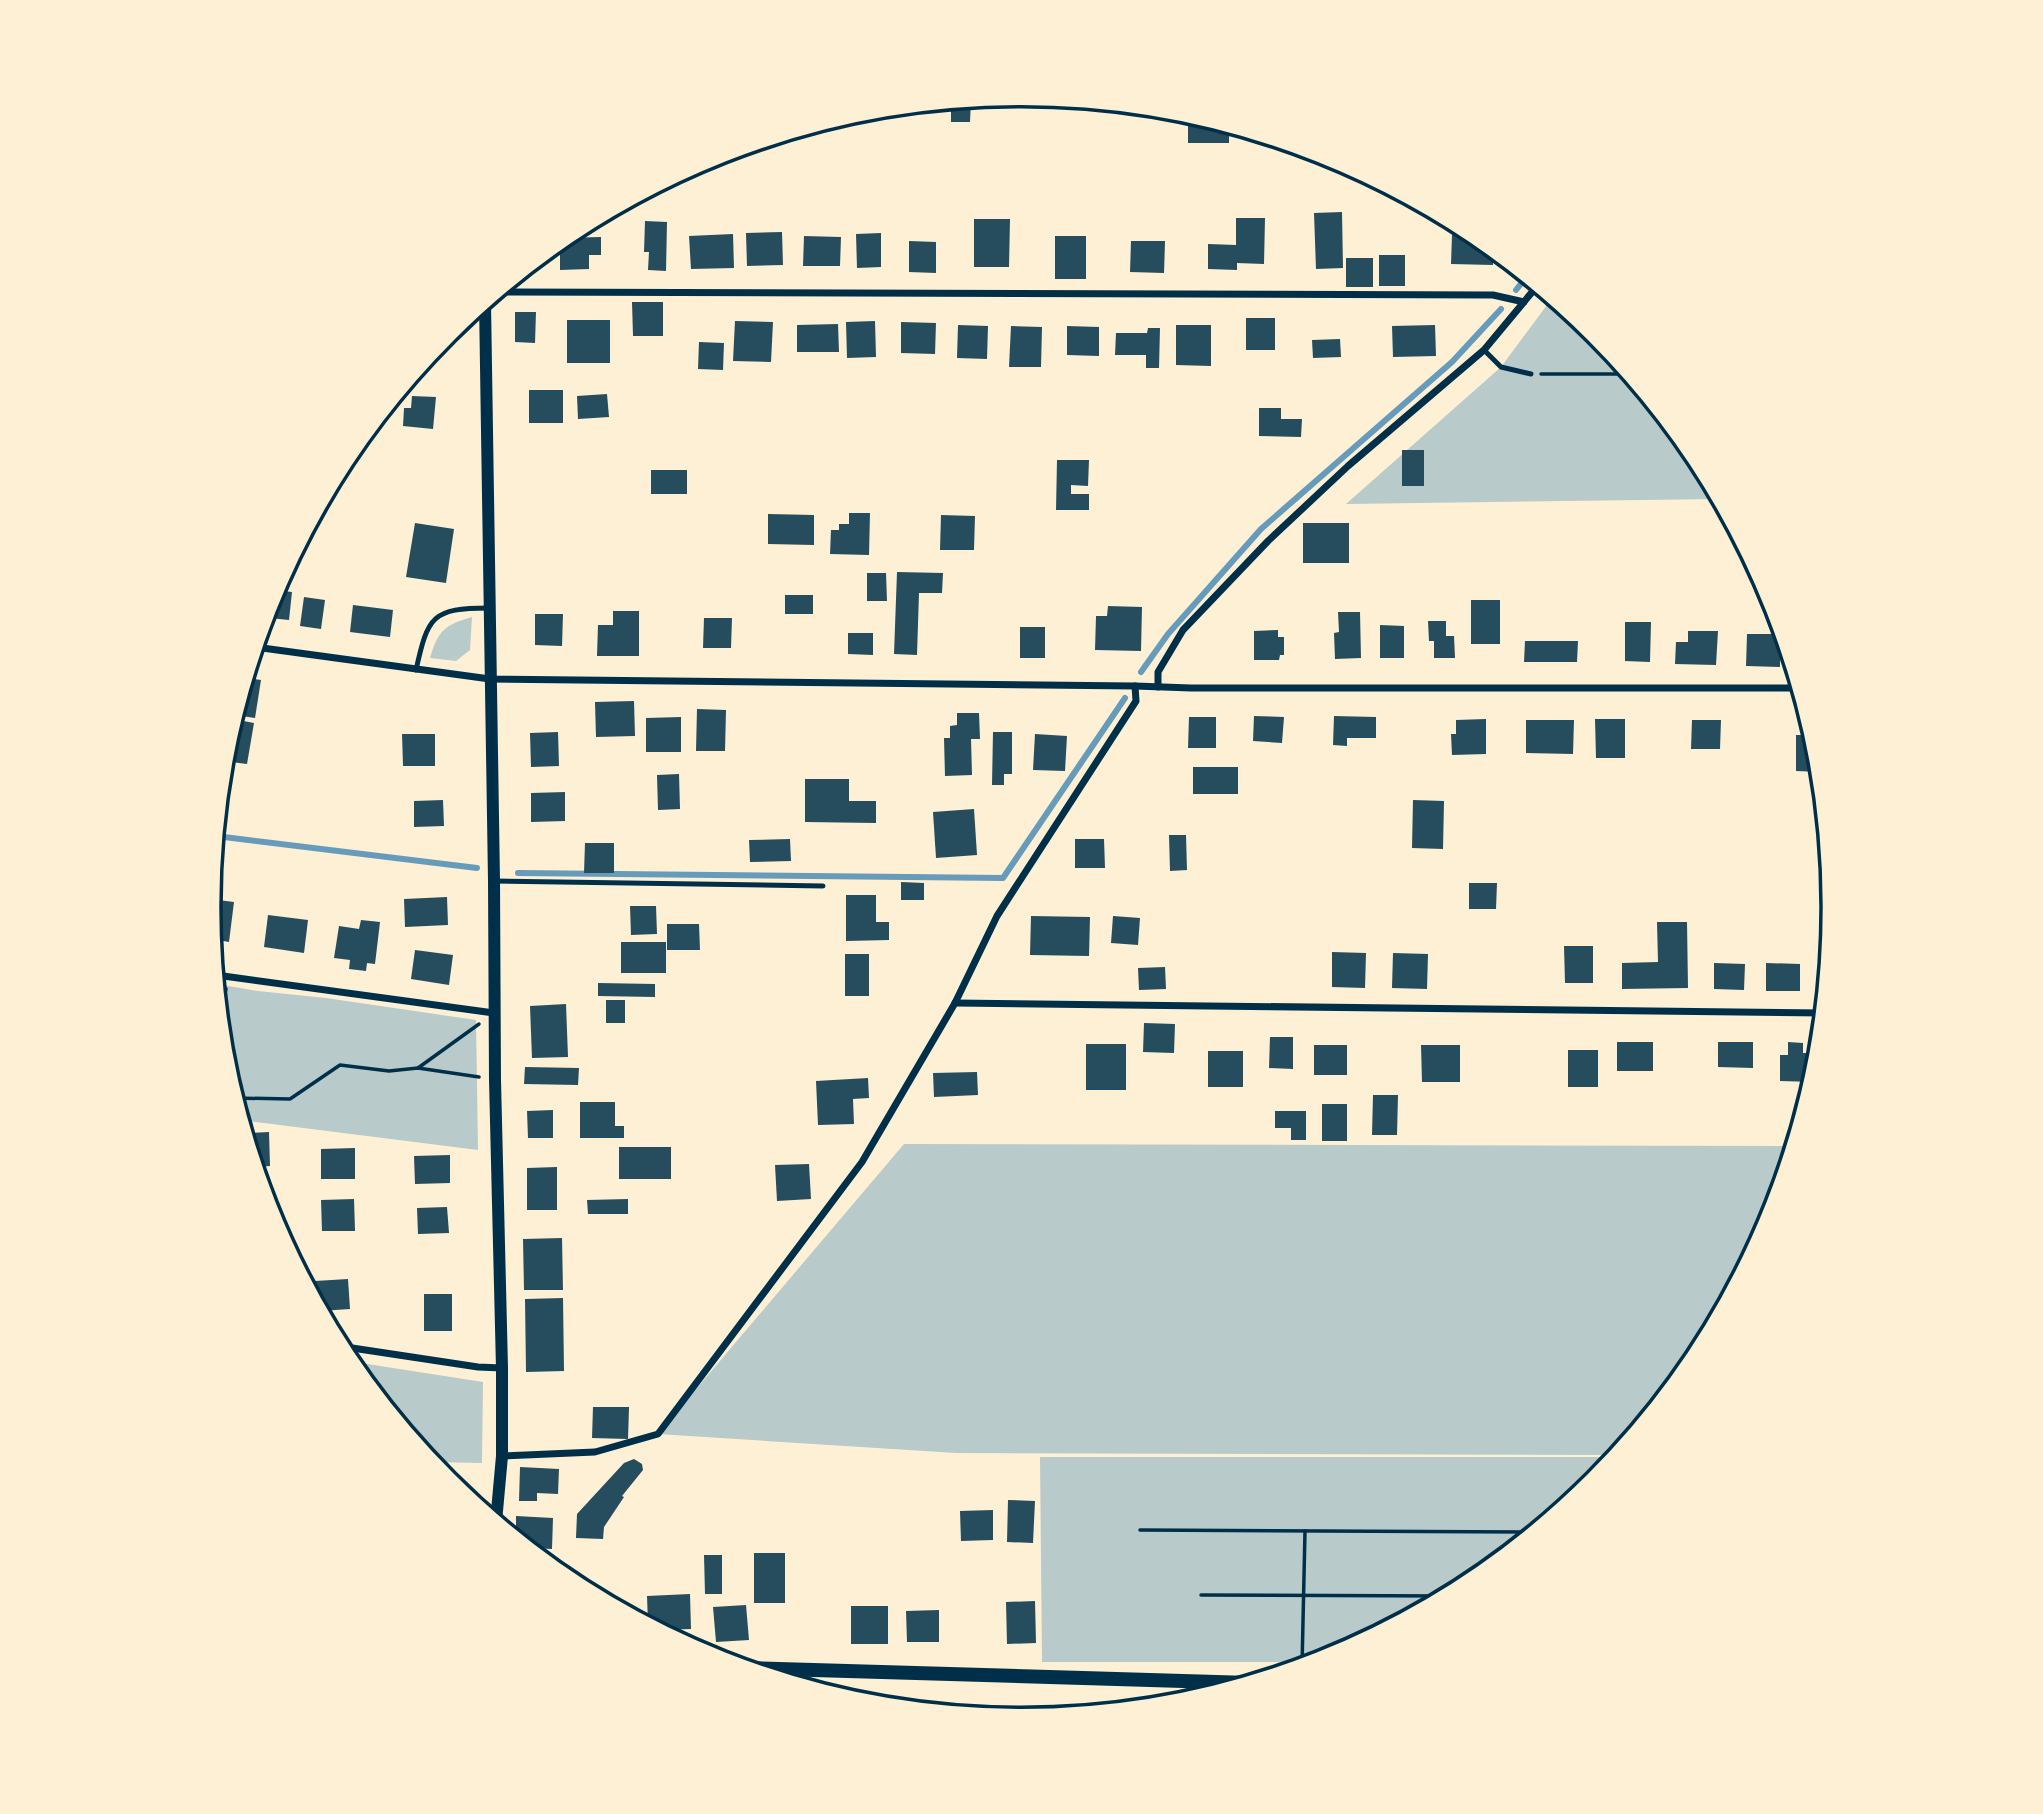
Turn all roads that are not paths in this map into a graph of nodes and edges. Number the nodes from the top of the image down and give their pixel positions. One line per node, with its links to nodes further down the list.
1 (510, 292): 3 (street)
2 (1533, 292): 3 (street)
3 (1524, 302): 5 (street)
4 (485, 313): 7 (street)
5 (1484, 350): 6 (lane); 12 (street)
6 (1531, 374)
7 (489, 608): 9 (lane); 10 (street)
8 (265, 648): 9 (street)
9 (416, 670): 10 (street)
10 (490, 679): 11 (street); 14 (street)
11 (1135, 686): 12 (street); 17 (street)
12 (1158, 687): 13 (street)
13 (1790, 688)
14 (494, 881): 15 (lane); 18 (street)
15 (823, 886)
16 (225, 976): 18 (street)
17 (955, 1003): 19 (street); 22 (street)
18 (494, 1013): 21 (street)
19 (1815, 1013)
20 (354, 1348): 21 (street)
21 (502, 1368): 22 (street)
22 (502, 1456): 23 (street)
23 (497, 1511)
24 (777, 1669): 25 (main road)
25 (1220, 1682)

